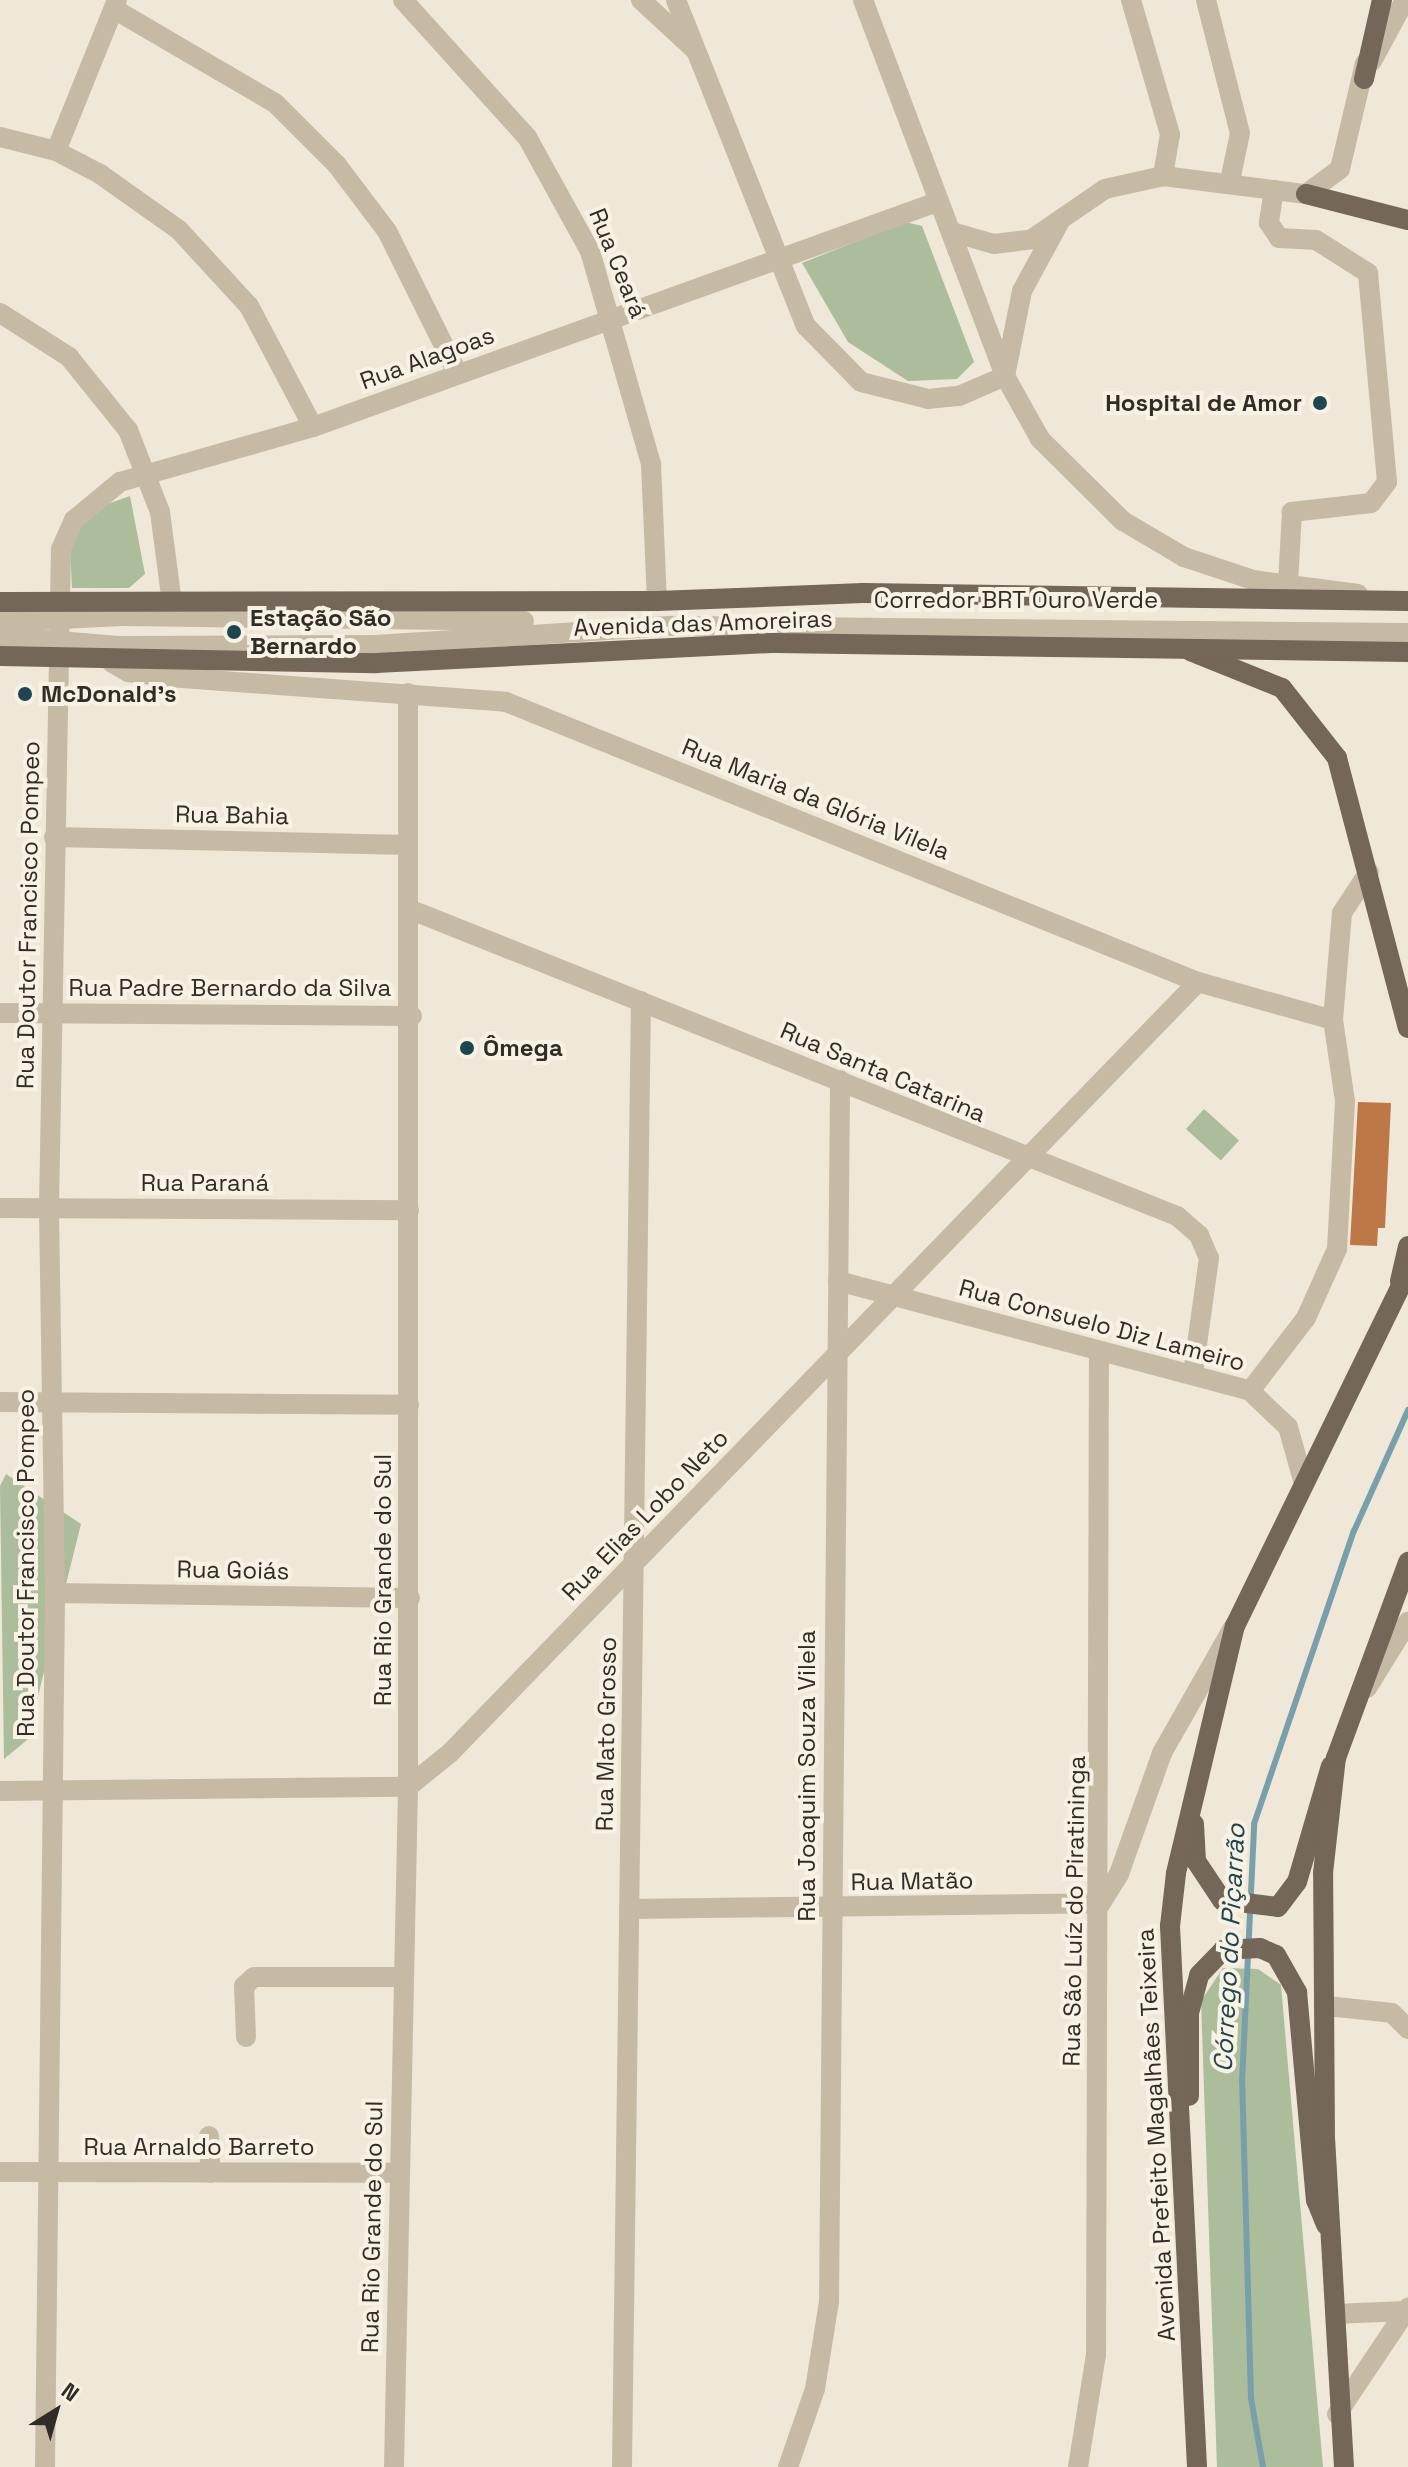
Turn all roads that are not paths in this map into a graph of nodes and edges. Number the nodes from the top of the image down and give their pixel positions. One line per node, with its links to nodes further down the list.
1 (403, 0): 25 (street, Rua Ceará)
2 (641, 0): 11 (street)
3 (676, 0): 11 (street)
4 (863, 0): 19 (street)
5 (1131, 0): 15 (street)
6 (1206, 0): 16 (street)
7 (1373, 0): 12 (street)
8 (1382, 0): 12 (main road)
9 (1405, 0): 12 (street)
10 (116, 4): 14 (street); 26 (street)
11 (695, 50): 23 (street)
12 (1364, 79): 18 (street)
13 (0, 137): 14 (street)
14 (56, 151): 28 (street)
15 (1163, 176): 16 (street); 21 (street)
16 (1230, 181): 17 (street)
17 (1274, 190): 18 (street); 30 (street)
18 (1306, 194): 20 (main road)
19 (937, 202): 22 (street); 23 (street, Rua Alagoas)
20 (1408, 220)
21 (1060, 221): 22 (street); 27 (street)
22 (952, 232): 27 (street)
23 (776, 263): 25 (street, Rua Alagoas); 27 (street)
24 (0, 313): 29 (street)
25 (614, 320): 26 (street, Rua Alagoas); 32 (street, Rua Ceará)
26 (458, 374): 28 (street, Rua Alagoas)
27 (1005, 376): 30 (street)
28 (313, 427): 29 (street, Rua Alagoas)
29 (149, 475): 35 (street); 37 (street, Rua Alagoas)
30 (1288, 583): 31 (street)
31 (1385, 599): 32 (main road, Avenida das Amoreiras); 33 (main road, Avenida das Amoreiras)
32 (657, 601): 35 (main road, Avenida das Amoreiras)
33 (1408, 601)
34 (0, 602): 37 (main road, Avenida das Amoreiras)
35 (172, 603): 37 (main road, Avenida das Amoreiras)
36 (1408, 619): 37 (street, Corredor BRT Ouro Verde)
37 (60, 620): 38 (street, Corredor BRT Ouro Verde); 39 (street, Corredor BRT Ouro Verde); 40 (street, Corredor BRT Ouro Verde); 44 (street, Rua Alagoas)
38 (0, 622)
39 (1408, 633)
40 (0, 636)
41 (1171, 645): 42 (main road, Avenida das Amoreiras); 45 (main road, Avenida das Amoreiras); 49 (main road)
42 (1408, 652)
43 (0, 656): 44 (main road, Avenida das Amoreiras)
44 (60, 659): 45 (main road, Avenida das Amoreiras); 47 (street, Rua Doutor Francisco Pompeo)
45 (111, 662): 46 (street, Rua Maria da Glória Vilela)
46 (408, 693): 48 (street, Rua Rio Grande do Sul); 51 (street, Rua Maria da Glória Vilela)
47 (54, 837): 48 (street, Rua Bahia); 54 (street, Rua Doutor Francisco Pompeo)
48 (408, 845): 50 (street, Rua Rio Grande do Sul)
49 (1369, 872): 56 (street, Rua Consuelo Diz Lameiro); 57 (main road)
50 (409, 909): 52 (street, Rua Santa Catarina); 55 (street, Rua Rio Grande do Sul)
51 (1198, 982): 56 (street); 59 (street, Rua Elias Lobo Neto)
52 (641, 1001): 58 (street, Rua Santa Catarina); 77 (street, Rua Mato Grosso)
53 (0, 1013): 54 (street, Rua Padre Bernardo da Silva)
54 (51, 1013): 55 (street, Rua Padre Bernardo da Silva); 61 (street, Rua Doutor Francisco Pompeo)
55 (412, 1016): 62 (street, Rua Rio Grande do Sul)
56 (1333, 1020): 71 (street, Rua Consuelo Diz Lameiro)
57 (1408, 1028)
58 (840, 1080): 59 (street, Rua Santa Catarina); 65 (street, Rua Joaquim Souza Vilela)
59 (1026, 1161): 66 (street, Rua Elias Lobo Neto); 70 (street, Rua Santa Catarina)
60 (0, 1208): 61 (street, Rua Paraná)
61 (49, 1208): 62 (street, Rua Paraná); 73 (street, Rua Doutor Francisco Pompeo)
62 (409, 1210): 74 (street, Rua Rio Grande do Sul)
63 (1408, 1246): 67 (main road)
64 (1408, 1272): 67 (main road, Avenida Prefeito Magalhães Teixeira)
65 (838, 1281): 66 (street, Rua Consuelo Diz Lameiro); 69 (street, Rua Joaquim Souza Vilela)
66 (892, 1297): 68 (street, Rua Consuelo Diz Lameiro); 69 (street, Rua Elias Lobo Neto)
67 (1395, 1300): 75 (main road, Avenida Prefeito Magalhães Teixeira)
68 (1099, 1353): 70 (street, Rua Consuelo Diz Lameiro); 88 (street, Rua São Luíz do Piratininga)
69 (836, 1354): 77 (street, Rua Elias Lobo Neto); 90 (street, Rua Joaquim Souza Vilela)
70 (1193, 1374): 71 (street, Rua Consuelo Diz Lameiro)
71 (1250, 1391): 75 (street)
72 (0, 1402): 73 (street)
73 (52, 1402): 74 (street); 78 (street, Rua Doutor Francisco Pompeo)
74 (409, 1405): 79 (street, Rua Rio Grande do Sul)
75 (1303, 1480): 81 (main road, Avenida Prefeito Magalhães Teixeira)
76 (1408, 1562): 82 (main road)
77 (635, 1563): 84 (street, Rua Elias Lobo Neto); 89 (street, Rua Mato Grosso)
78 (55, 1593): 79 (street, Rua Goiás); 85 (street, Rua Doutor Francisco Pompeo)
79 (410, 1598): 84 (street, Rua Rio Grande do Sul)
80 (1408, 1622): 82 (street)
81 (1235, 1626): 87 (main road, Avenida Prefeito Magalhães Teixeira); 88 (street)
82 (1345, 1726): 83 (main road)
83 (1336, 1758): 87 (main road); 92 (main road)
84 (408, 1787): 85 (street); 91 (street, Rua Rio Grande do Sul)
85 (51, 1790): 86 (street); 98 (street, Rua Doutor Francisco Pompeo)
86 (0, 1791)
87 (1192, 1792): 96 (main road, Avenida Prefeito Magalhães Teixeira)
88 (1101, 1903): 90 (street, Rua Matão); 109 (street, Rua São Luíz do Piratininga)
89 (629, 1909): 90 (street, Rua Matão); 107 (street, Rua Mato Grosso)
90 (832, 1909): 108 (street, Rua Joaquim Souza Vilela)
91 (403, 1977): 94 (street); 100 (street, Rua Rio Grande do Sul)
92 (1327, 2006): 93 (street); 101 (main road)
93 (1408, 2029)
94 (246, 2037)
95 (209, 2136): 99 (street)
96 (1180, 2143): 101 (main road); 110 (main road, Avenida Prefeito Magalhães Teixeira)
97 (0, 2172): 98 (street, Rua Arnaldo Barreto)
98 (45, 2172): 99 (street, Rua Arnaldo Barreto); 105 (street, Rua Doutor Francisco Pompeo)
99 (210, 2173): 100 (street, Rua Arnaldo Barreto)
100 (398, 2173): 106 (street, Rua Rio Grande do Sul)
101 (1330, 2236): 103 (main road)
102 (1407, 2309): 103 (street); 104 (street)
103 (1335, 2314): 104 (main road)
104 (1337, 2414): 111 (main road)
105 (45, 2467)
106 (394, 2467)
107 (622, 2467)
108 (788, 2467)
109 (1078, 2467)
110 (1197, 2467)
111 (1344, 2467)

